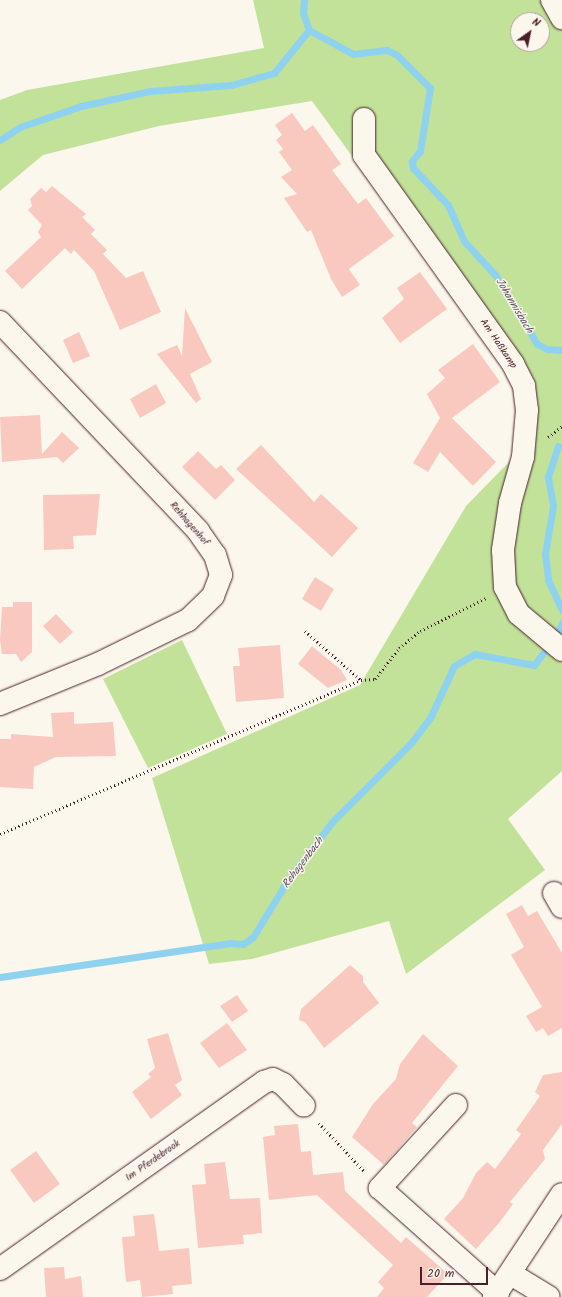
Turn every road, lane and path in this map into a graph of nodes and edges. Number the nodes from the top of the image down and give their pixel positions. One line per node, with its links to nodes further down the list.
1 (552, 0): 2 (street)
2 (562, 18)
3 (364, 119): 5 (street, Am Haßkamp)
4 (0, 322): 9 (street, Rehhagenhof)
5 (505, 587): 7 (street, Am Haßkamp); 8 (path)
6 (305, 631): 8 (path)
7 (562, 650)
8 (361, 680): 10 (path)
9 (0, 704)
10 (0, 834)
11 (456, 1105): 13 (street)
12 (304, 1106): 13 (path); 15 (street, Im Pferdebrook)
13 (380, 1188): 17 (street)
14 (562, 1194): 16 (street)
15 (0, 1269)
16 (511, 1274): 17 (street); 18 (street)
17 (496, 1295)
18 (549, 1297)

